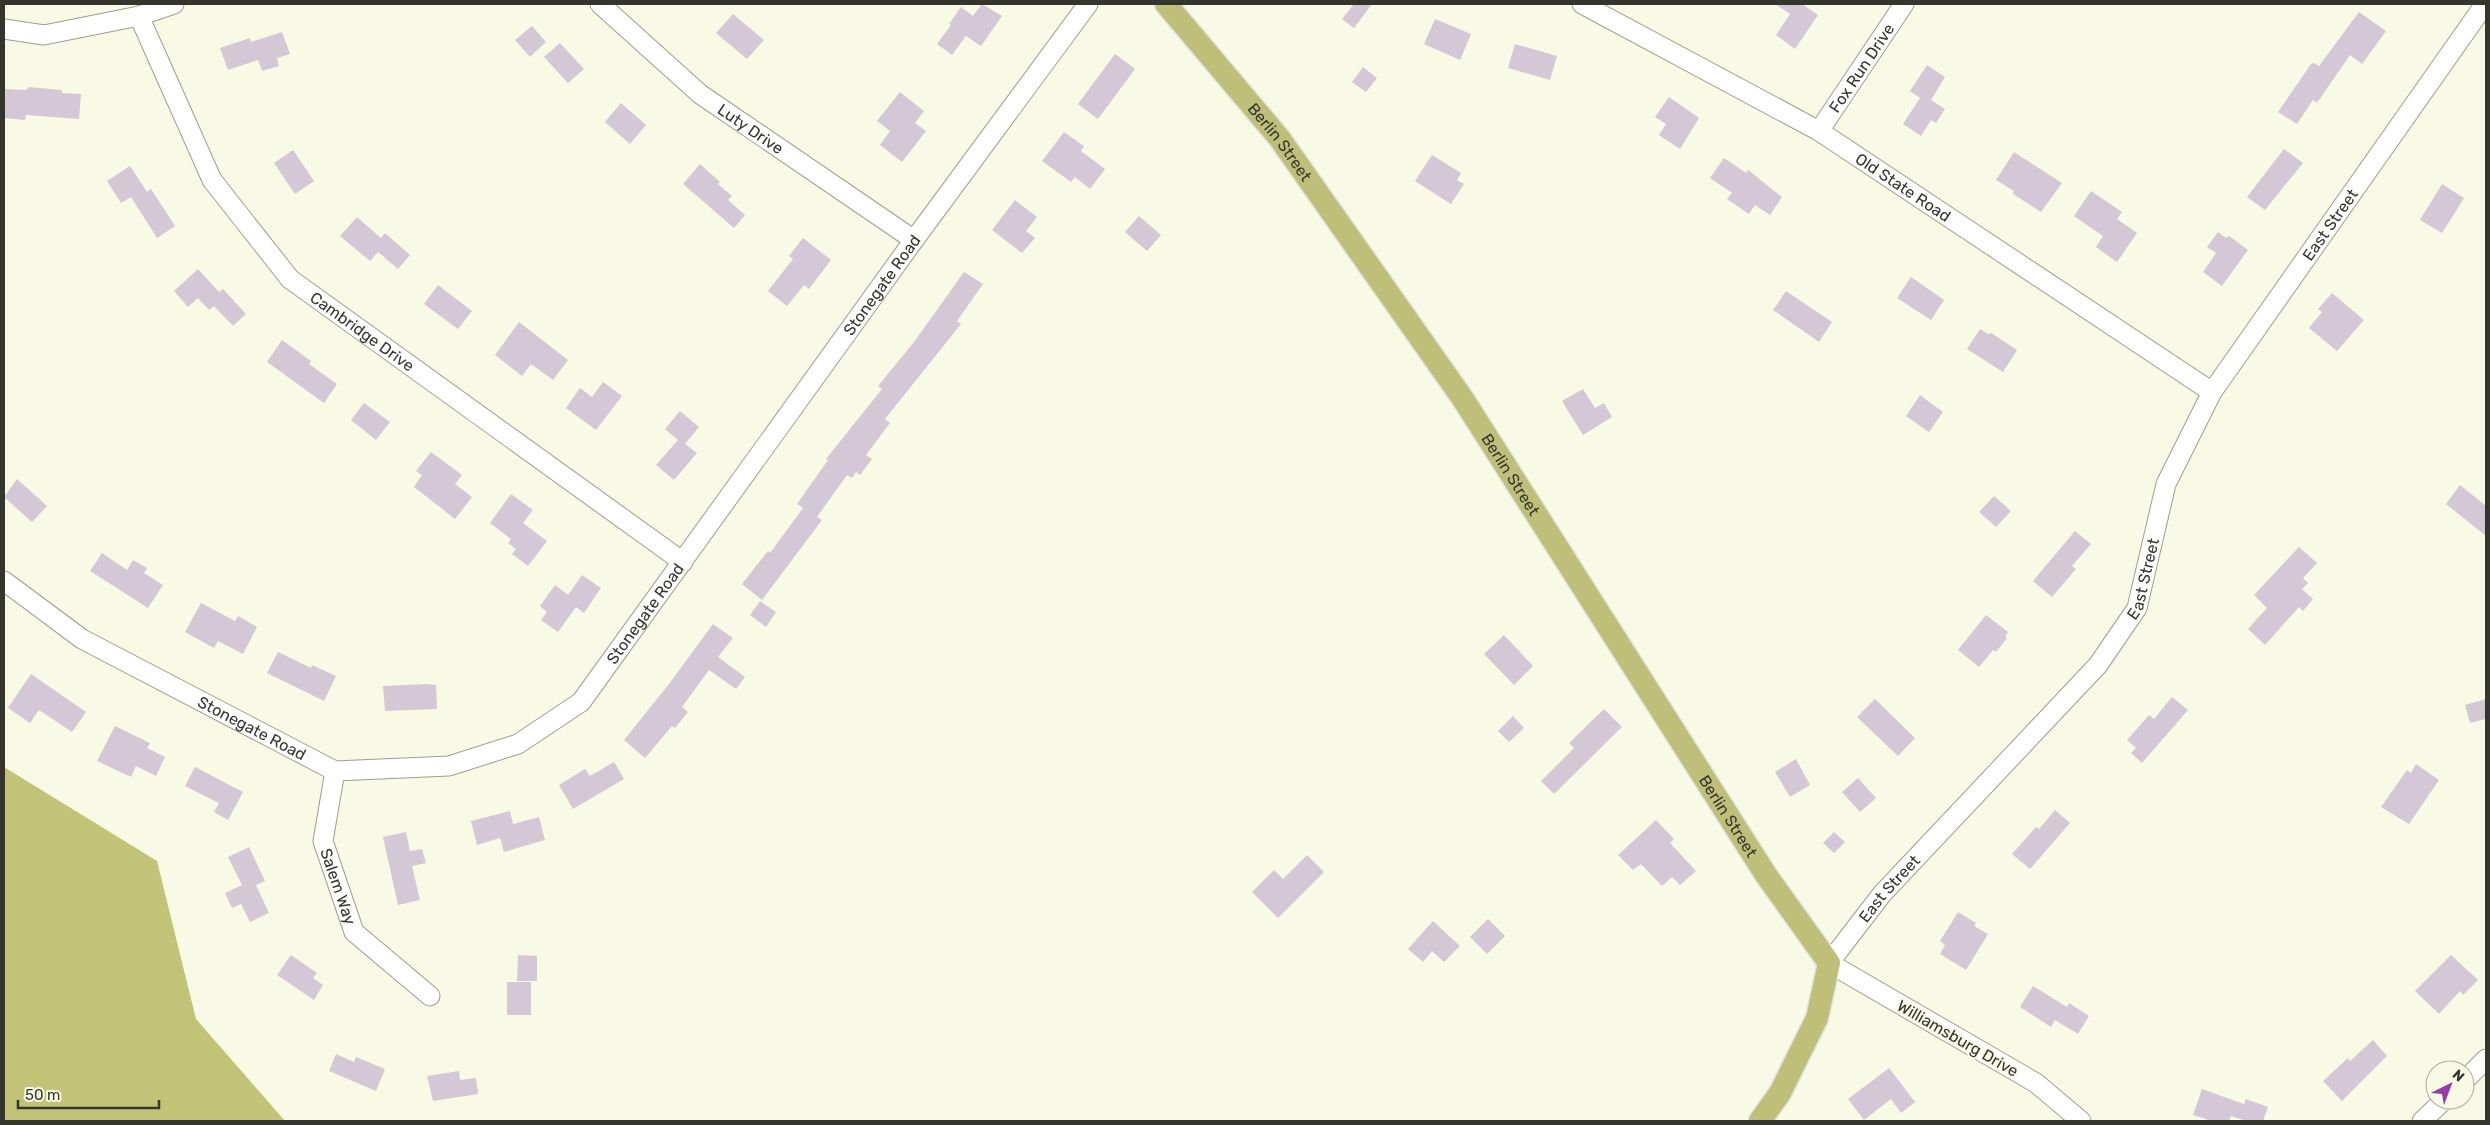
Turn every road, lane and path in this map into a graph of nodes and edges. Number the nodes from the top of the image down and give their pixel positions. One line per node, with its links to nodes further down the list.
1 (174, 4): 8 (street)
2 (600, 4): 11 (street, Luty Drive)
3 (1088, 4): 11 (street, Stonegate Road)
4 (1166, 4): 16 (main road, Berlin Street)
5 (1582, 4): 10 (street, Old State Road)
6 (1904, 4): 10 (street, Fox Run Drive)
7 (2485, 4): 12 (street, East Street)
8 (140, 16): 9 (street); 13 (street, Cambridge Drive)
9 (4, 29)
10 (1819, 131): 12 (street, Old State Road)
11 (914, 240): 13 (street, Stonegate Road)
12 (2212, 392): 16 (street, East Street)
13 (683, 562): 15 (street, Stonegate Road)
14 (4, 581): 15 (street, Stonegate Road)
15 (335, 771): 17 (street, Salem Way)
16 (1829, 963): 21 (main road, East Street); 22 (street, Williamsburg Drive)
17 (430, 996)
18 (2486, 1059): 19 (street)
19 (2475, 1070)
20 (2434, 1110): 23 (street)
21 (1760, 1121)
22 (2081, 1121)
23 (2422, 1121)

